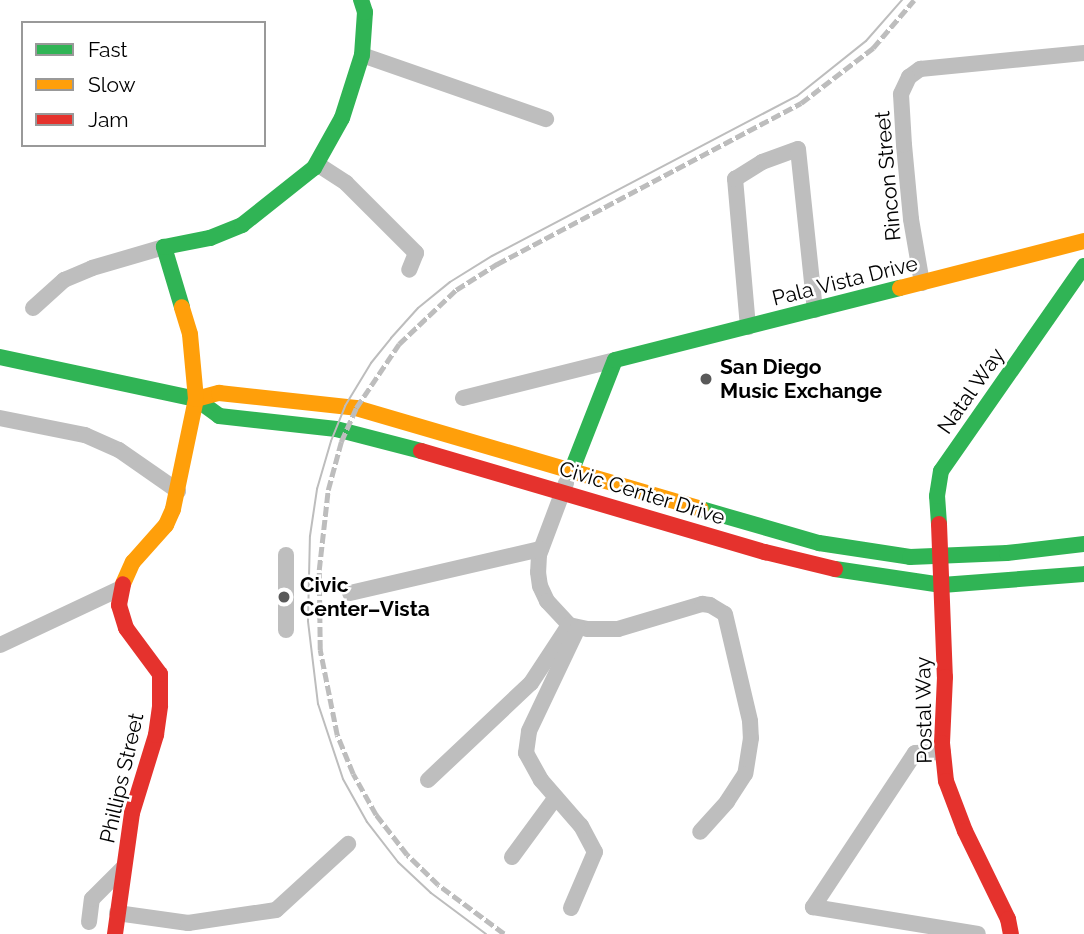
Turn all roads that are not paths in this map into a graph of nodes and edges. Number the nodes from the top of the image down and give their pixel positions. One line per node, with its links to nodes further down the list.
1 (361, 0): 3 (street)
2 (1084, 53): 10 (street, Rincon Street)
3 (362, 55): 4 (street); 5 (street)
4 (546, 119)
5 (317, 164): 7 (street); 9 (street)
6 (1084, 241): 10 (street, Pala Vista Drive)
7 (164, 247): 11 (street); 17 (street)
8 (1084, 266): 25 (street, Natal Way)
9 (409, 270)
10 (922, 283): 12 (street, Pala Vista Drive)
11 (33, 308)
12 (815, 310): 13 (street, Pala Vista Drive); 13 (street)
13 (748, 327): 15 (street, Pala Vista Drive)
14 (0, 357): 17 (street, Civic Center Drive)
15 (615, 360): 16 (street, Pala Vista Drive); 19 (street)
16 (463, 398)
17 (196, 399): 19 (street, Civic Center Drive); 20 (street); 21 (street, Civic Center Drive)
18 (0, 418): 20 (street)
19 (571, 472): 21 (street); 25 (street, Civic Center Drive)
20 (178, 491): 28 (street)
21 (563, 491): 23 (street); 27 (street, Civic Center Drive)
22 (1084, 544): 25 (street, Civic Center Drive)
23 (541, 549): 29 (street); 30 (street)
24 (286, 555): 31 (street)
25 (942, 555): 27 (street, Postal Way)
26 (1084, 574): 27 (street, Civic Center Drive)
27 (942, 585): 33 (street, Postal Way)
28 (121, 587): 32 (street); 39 (street, Phillips Street)
29 (350, 593)
30 (573, 626): 34 (street); 35 (street); 36 (street)
31 (286, 630)
32 (0, 645)
33 (943, 752): 44 (street); 45 (street, Postal Way)
34 (428, 780)
35 (556, 797): 38 (street); 40 (street)
36 (699, 832)
37 (348, 844): 41 (street)
38 (512, 857)
39 (124, 867): 41 (street, Phillips Street); 42 (street)
40 (570, 908)
41 (117, 912): 43 (street, Phillips Street)
42 (89, 922)
43 (115, 934)
44 (978, 934)
45 (1011, 934)

